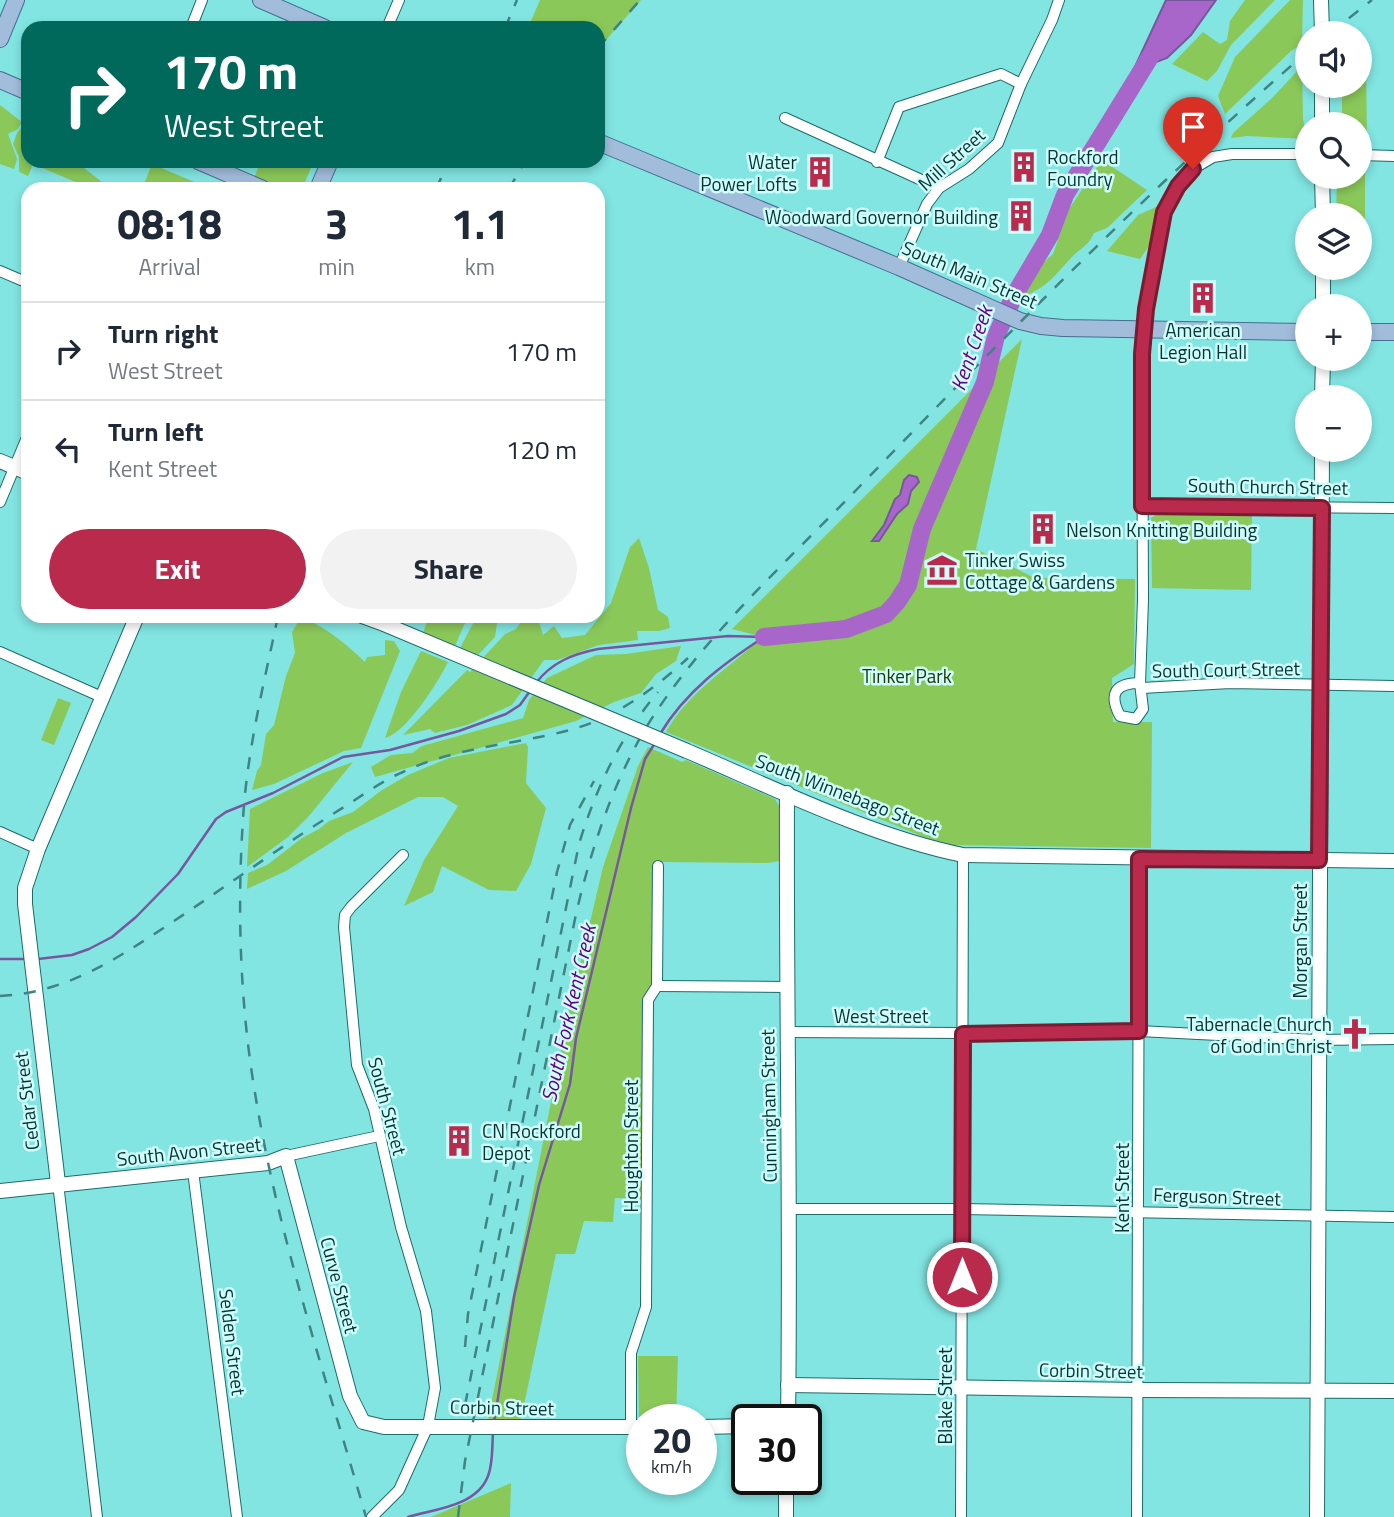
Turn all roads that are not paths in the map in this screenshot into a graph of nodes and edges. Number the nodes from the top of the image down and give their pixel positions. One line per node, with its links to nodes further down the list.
1 (16, 0): 11 (main road)
2 (202, 0): 7 (street)
3 (261, 0): 8 (main road)
4 (399, 0): 9 (street)
5 (1059, 0): 13 (street, Mill Street)
6 (1321, 0): 10 (street)
7 (194, 21)
8 (309, 21)
9 (390, 21)
10 (1322, 21)
11 (0, 39)
12 (0, 80): 14 (main road)
13 (1021, 84): 20 (street); 23 (street, Mill Street)
14 (21, 89)
15 (785, 118): 20 (street)
16 (605, 145): 24 (main road, South Main Street)
17 (1295, 155): 27 (street)
18 (1372, 155): 19 (street)
19 (1394, 156)
20 (877, 162): 23 (street)
21 (214, 168): 22 (main road)
22 (248, 182)
23 (939, 188): 24 (street, Mill Street)
24 (898, 267): 27 (main road, South Main Street)
25 (0, 271): 26 (street)
26 (21, 280)
27 (1143, 329): 28 (main road, South Main Street); 35 (street)
28 (1295, 332)
29 (1372, 332): 30 (main road)
30 (1394, 332)
31 (0, 461): 33 (street)
32 (1322, 462): 36 (street, Morgan Street)
33 (21, 470): 34 (street)
34 (0, 502)
35 (1142, 506): 36 (street, South Church Street); 41 (street, South Court Street)
36 (1322, 508): 37 (street, South Church Street); 41 (street, Morgan Street)
37 (1394, 508)
38 (134, 623): 43 (street, Cedar Street)
39 (381, 623): 44 (street, South Winnebago Street, bridge)
40 (0, 653): 43 (street)
41 (1320, 685): 42 (street, South Court Street); 50 (street, Morgan Street)
42 (1394, 686)
43 (104, 698): 46 (street, Cedar Street)
44 (787, 793): 48 (street, South Winnebago Street); 54 (street, Cunningham Street)
45 (0, 832): 46 (street)
46 (38, 849): 63 (street, Cedar Street)
47 (404, 855): 60 (street, South Street)
48 (962, 855): 49 (street, South Winnebago Street); 57 (street, Blake Street)
49 (1139, 859): 50 (street, South Winnebago Street); 55 (street, Kent Street)
50 (1319, 860): 51 (street, South Winnebago Street); 59 (street, Morgan Street)
51 (1394, 861)
52 (658, 866): 53 (street, Houghton Street)
53 (657, 986): 54 (street); 75 (street, Houghton Street)
54 (786, 987): 56 (street, Cunningham Street)
55 (1139, 1031): 57 (street, West Street); 59 (street, West Street); 67 (street, Kent Street)
56 (787, 1032): 57 (street, West Street); 65 (street, Cunningham Street)
57 (963, 1034): 66 (street, Blake Street)
58 (1394, 1039): 59 (street, West Street)
59 (1318, 1040): 68 (street, Morgan Street)
60 (379, 1136): 61 (street, South Avon Street); 78 (street, South Street)
61 (286, 1156): 62 (street, South Avon Street); 77 (street, Curve Street)
62 (193, 1171): 63 (street, South Avon Street); 82 (street, Selden Street)
63 (58, 1183): 64 (street, South Avon Street); 81 (street, Cedar Street)
64 (0, 1191)
65 (788, 1209): 66 (street, Ferguson Street); 70 (street, Cunningham Street)
66 (962, 1209): 67 (street, Ferguson Street); 71 (street, Blake Street)
67 (1138, 1211): 68 (street, Ferguson Street); 72 (street, Kent Street)
68 (1319, 1216): 69 (street, Ferguson Street); 73 (street, Morgan Street)
69 (1394, 1217)
70 (788, 1385): 71 (street, Corbin Street); 76 (street, Cunningham Street)
71 (962, 1387): 72 (street, Corbin Street); 85 (street, Blake Street)
72 (1139, 1390): 73 (street, Corbin Street); 86 (street, Kent Street)
73 (1317, 1390): 74 (street, Corbin Street); 87 (street, Morgan Street)
74 (1394, 1391)
75 (635, 1404)
76 (788, 1404)
77 (363, 1422): 78 (street, Corbin Street)
78 (428, 1426): 79 (street, Corbin Street); 83 (street, South Street)
79 (626, 1427)
80 (786, 1495): 84 (street)
81 (97, 1517)
82 (237, 1517)
83 (372, 1517)
84 (786, 1517)
85 (961, 1517)
86 (1137, 1517)
87 (1317, 1517)

